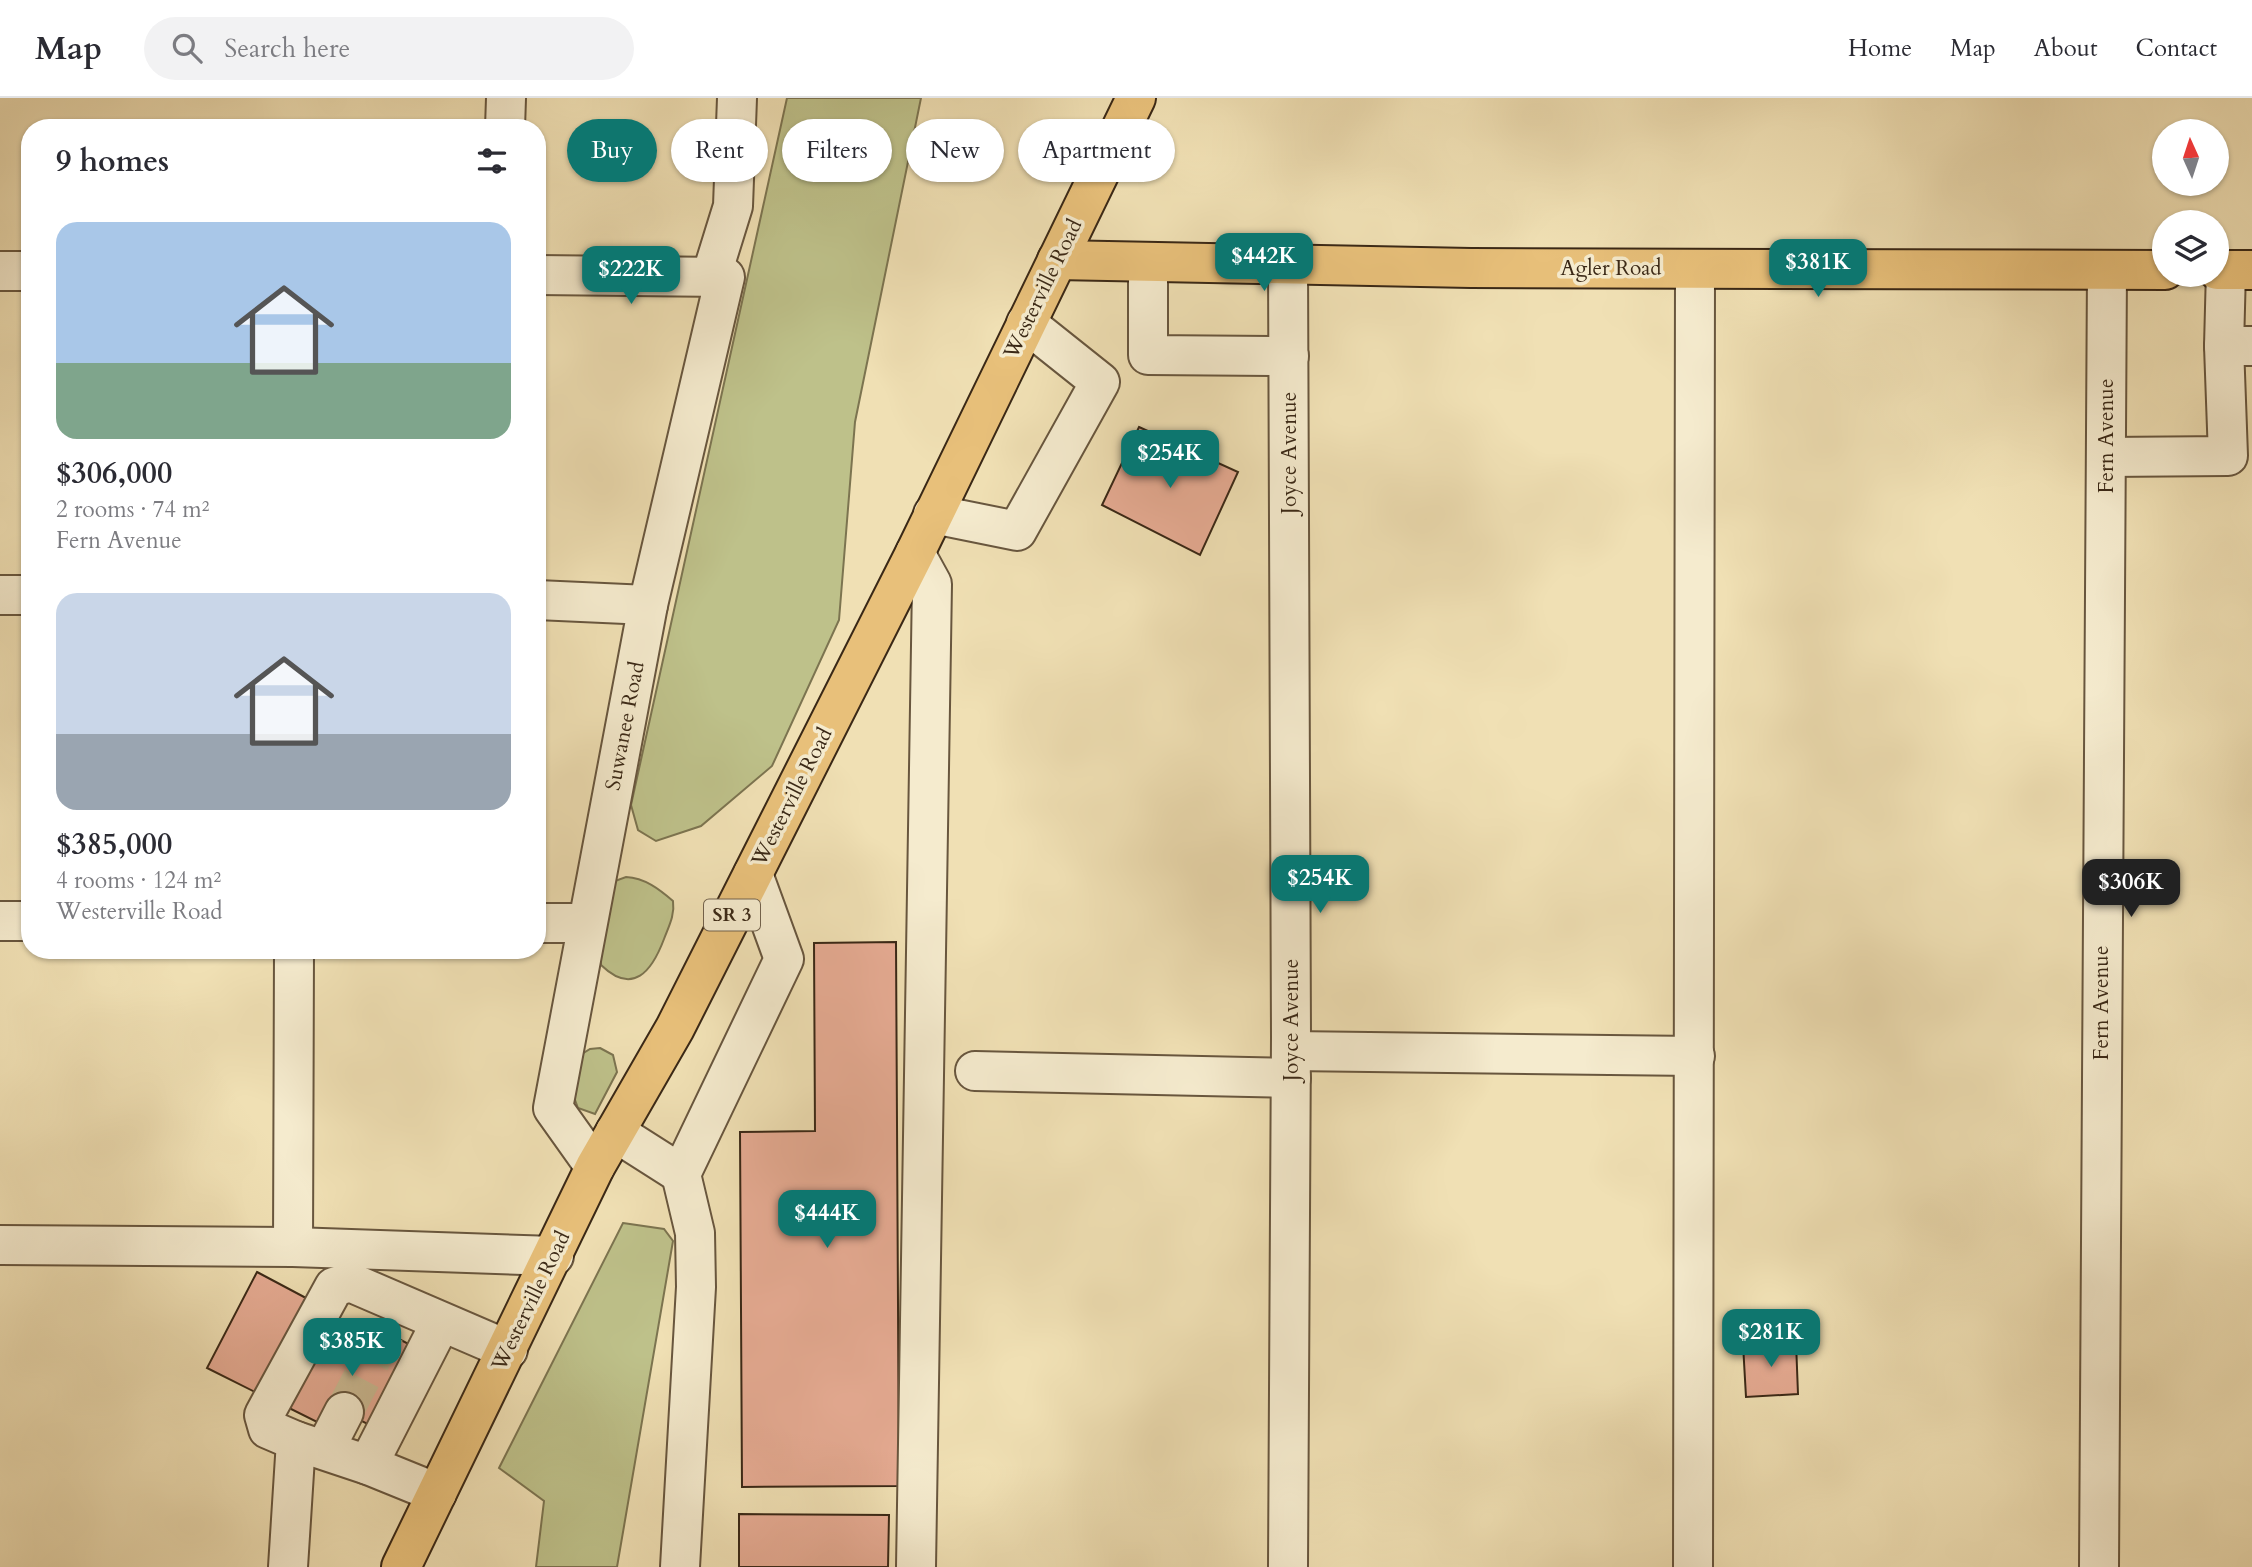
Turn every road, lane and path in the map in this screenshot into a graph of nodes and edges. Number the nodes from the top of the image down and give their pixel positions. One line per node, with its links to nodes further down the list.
1 (506, 98): 4 (street)
2 (737, 98): 15 (street, Suwanee Road)
3 (1136, 98): 5 (main road, Westerville Road / SR 3)
4 (505, 119)
5 (1057, 260): 6 (main road, Agler Road); 16 (main road, Westerville Road / SR 3)
6 (1148, 262): 7 (main road, Agler Road); 18 (street)
7 (1288, 264): 8 (main road, Agler Road); 19 (street, Joyce Avenue)
8 (1695, 269): 9 (main road, Agler Road); 34 (street)
9 (2107, 270): 10 (main road, Agler Road); 21 (street, Fern Avenue)
10 (2152, 270)
11 (2232, 270): 17 (street)
12 (0, 271): 13 (street)
13 (21, 271)
14 (546, 275): 15 (street)
15 (718, 277): 27 (street, Suwanee Road)
16 (1026, 323): 20 (street); 22 (main road, Westerville Road / SR 3)
17 (2238, 346): 21 (street)
18 (1148, 355): 19 (street); 20 (street)
19 (1289, 356): 35 (street, Joyce Avenue)
20 (1100, 383): 22 (street)
21 (2106, 457): 55 (street, Fern Avenue)
22 (933, 514): 23 (main road, Westerville Road / SR 3)
23 (915, 553): 28 (main road, Westerville Road / SR 3); 52 (street)
24 (0, 595): 25 (street)
25 (21, 595)
26 (546, 600): 27 (street)
27 (648, 605): 32 (street, Suwanee Road)
28 (753, 874): 37 (main road, Westerville Road / SR 3); 39 (street)
29 (0, 921): 30 (street)
30 (21, 921)
31 (546, 923): 32 (street)
32 (587, 923): 38 (street, Suwanee Road)
33 (294, 959): 41 (street)
34 (1695, 1056): 35 (street); 54 (street)
35 (1291, 1065): 36 (street); 53 (street, Joyce Avenue)
36 (975, 1071)
37 (615, 1132): 38 (main road, Westerville Road / SR 3); 39 (street)
38 (595, 1167): 42 (main road, Westerville Road / SR 3)
39 (681, 1174): 51 (street)
40 (0, 1245): 41 (street)
41 (293, 1247): 42 (street)
42 (554, 1256): 44 (main road, Westerville Road / SR 3)
43 (440, 1324): 44 (street); 46 (street); 47 (street)
44 (508, 1350): 48 (main road, Westerville Road / SR 3)
45 (344, 1412): 46 (street)
46 (311, 1445): 47 (street); 49 (street)
47 (368, 1465): 48 (street)
48 (437, 1493): 50 (main road, Westerville Road / SR 3)
49 (288, 1567)
50 (401, 1567)
51 (680, 1567)
52 (916, 1567)
53 (1288, 1567)
54 (1693, 1567)
55 (2099, 1567)

